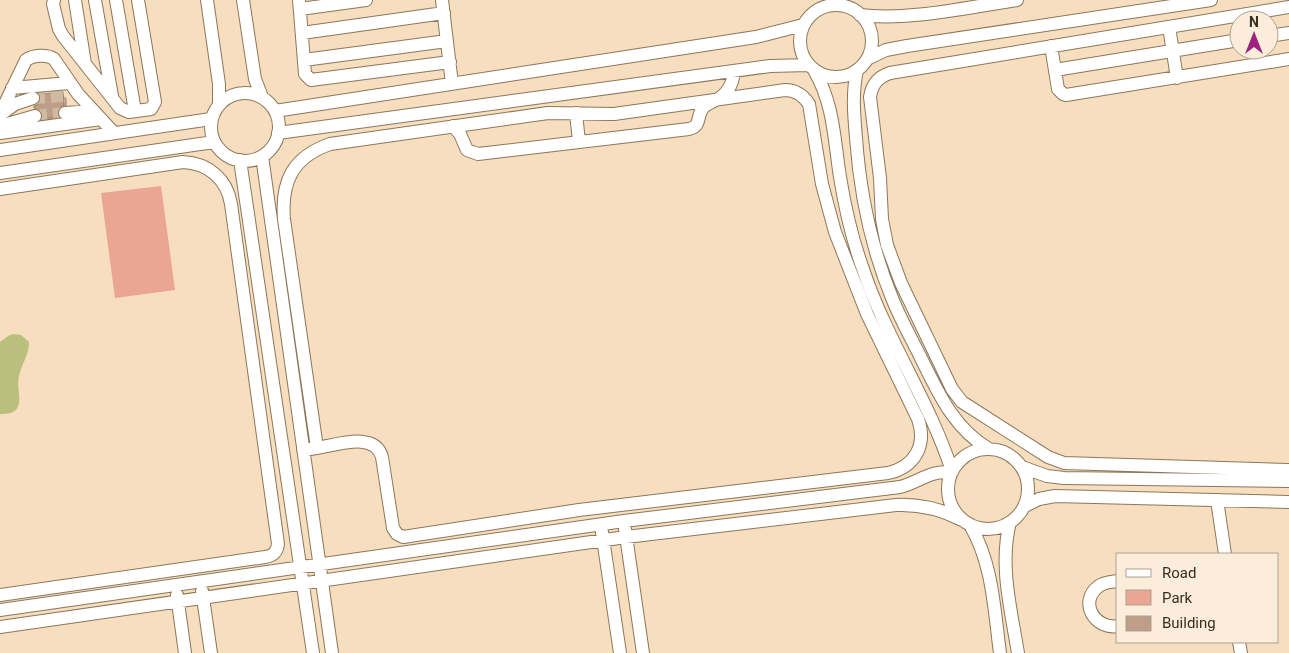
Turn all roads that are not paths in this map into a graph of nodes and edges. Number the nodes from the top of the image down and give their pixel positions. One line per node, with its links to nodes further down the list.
1 (54, 0): 30 (street)
2 (75, 0): 30 (street)
3 (95, 0): 43 (street)
4 (116, 0): 46 (street)
5 (138, 0): 46 (street)
6 (207, 0): 45 (street)
7 (243, 0): 41 (street)
8 (366, 0): 13 (street)
9 (442, 0): 17 (street)
10 (811, 0): 18 (street)
11 (1017, 0): 14 (street)
12 (1212, 0): 15 (street)
13 (299, 4): 21 (street)
14 (856, 9): 18 (street); 26 (street)
15 (1142, 10): 20 (street); 26 (street)
16 (1289, 10): 19 (street)
17 (444, 13): 21 (street); 22 (street)
18 (805, 22): 31 (street); 37 (street)
19 (1169, 27): 20 (street); 25 (street)
20 (1145, 31): 24 (street)
21 (302, 33): 28 (street)
22 (447, 41): 28 (street); 29 (street)
23 (1229, 42): 25 (street)
24 (1051, 46): 34 (street); 73 (street)
25 (1172, 51): 34 (street); 35 (street)
26 (867, 59): 33 (street)
27 (1289, 59): 35 (street)
28 (304, 60): 29 (street)
29 (450, 62): 37 (street)
30 (86, 64): 43 (street)
31 (811, 68): 32 (street); 33 (street); 74 (street)
32 (734, 70): 44 (street); 59 (street)
33 (857, 70): 70 (street)
34 (1055, 70): 35 (street)
35 (1177, 78)
36 (70, 83): 38 (street); 38 (street); 39 (street)
37 (452, 84): 47 (street)
38 (12, 88): 50 (street)
39 (78, 94): 40 (street); 51 (street)
40 (63, 96)
41 (262, 97): 45 (street); 47 (street)
42 (33, 98): 50 (street)
43 (112, 98): 46 (street)
44 (717, 100): 49 (street); 61 (street); 76 (street)
45 (219, 104): 53 (street)
46 (139, 111): 56 (street)
47 (275, 111): 59 (street)
48 (65, 113): 51 (street)
49 (576, 113): 55 (street); 61 (street)
50 (0, 114)
51 (97, 115): 57 (street); 58 (street)
52 (35, 116): 54 (street)
53 (212, 119): 56 (street); 60 (street)
54 (0, 126)
55 (453, 126): 61 (street); 69 (street)
56 (145, 129): 58 (street)
57 (0, 133)
58 (114, 133): 62 (street)
59 (278, 133): 63 (street)
60 (214, 142): 64 (street); 65 (street)
61 (579, 142)
62 (0, 150)
63 (262, 156): 65 (street); 71 (street)
64 (91, 160): 66 (street); 67 (street)
65 (240, 160): 91 (street)
66 (0, 173)
67 (93, 175): 68 (street); 97 (street)
68 (0, 188)
69 (317, 448): 71 (street); 85 (street)
70 (989, 449): 72 (street); 74 (street)
71 (303, 450): 90 (street)
72 (1022, 467): 75 (street); 79 (street)
73 (1289, 470)
74 (951, 472): 80 (street); 83 (street)
75 (1289, 481)
76 (708, 495): 80 (street); 85 (street)
77 (1217, 500): 78 (street); 79 (street); 89 (street)
78 (1289, 502)
79 (1025, 506): 82 (street)
80 (710, 511): 81 (street)
81 (624, 521): 84 (street); 86 (street)
82 (1010, 522): 83 (street); 110 (street)
83 (966, 523): 86 (street); 109 (street)
84 (601, 524): 87 (street); 88 (street)
85 (449, 529): 88 (street)
86 (626, 537): 87 (street); 108 (street)
87 (603, 540): 93 (street); 107 (street)
88 (452, 546): 90 (street)
89 (1225, 553)
90 (318, 564): 91 (street); 93 (street)
91 (300, 567): 92 (street); 95 (street)
92 (200, 581): 96 (street); 98 (street)
93 (321, 581): 95 (street); 106 (street)
94 (1116, 581): 101 (street)
95 (303, 584): 98 (street); 105 (street)
96 (175, 585): 99 (street); 100 (street)
97 (0, 595)
98 (203, 598): 99 (street); 104 (street)
99 (178, 602): 102 (street); 103 (street)
100 (0, 610)
101 (1116, 626)
102 (0, 627)
103 (185, 653)
104 (211, 653)
105 (313, 653)
106 (332, 653)
107 (620, 653)
108 (643, 653)
109 (1000, 653)
110 (1018, 653)

